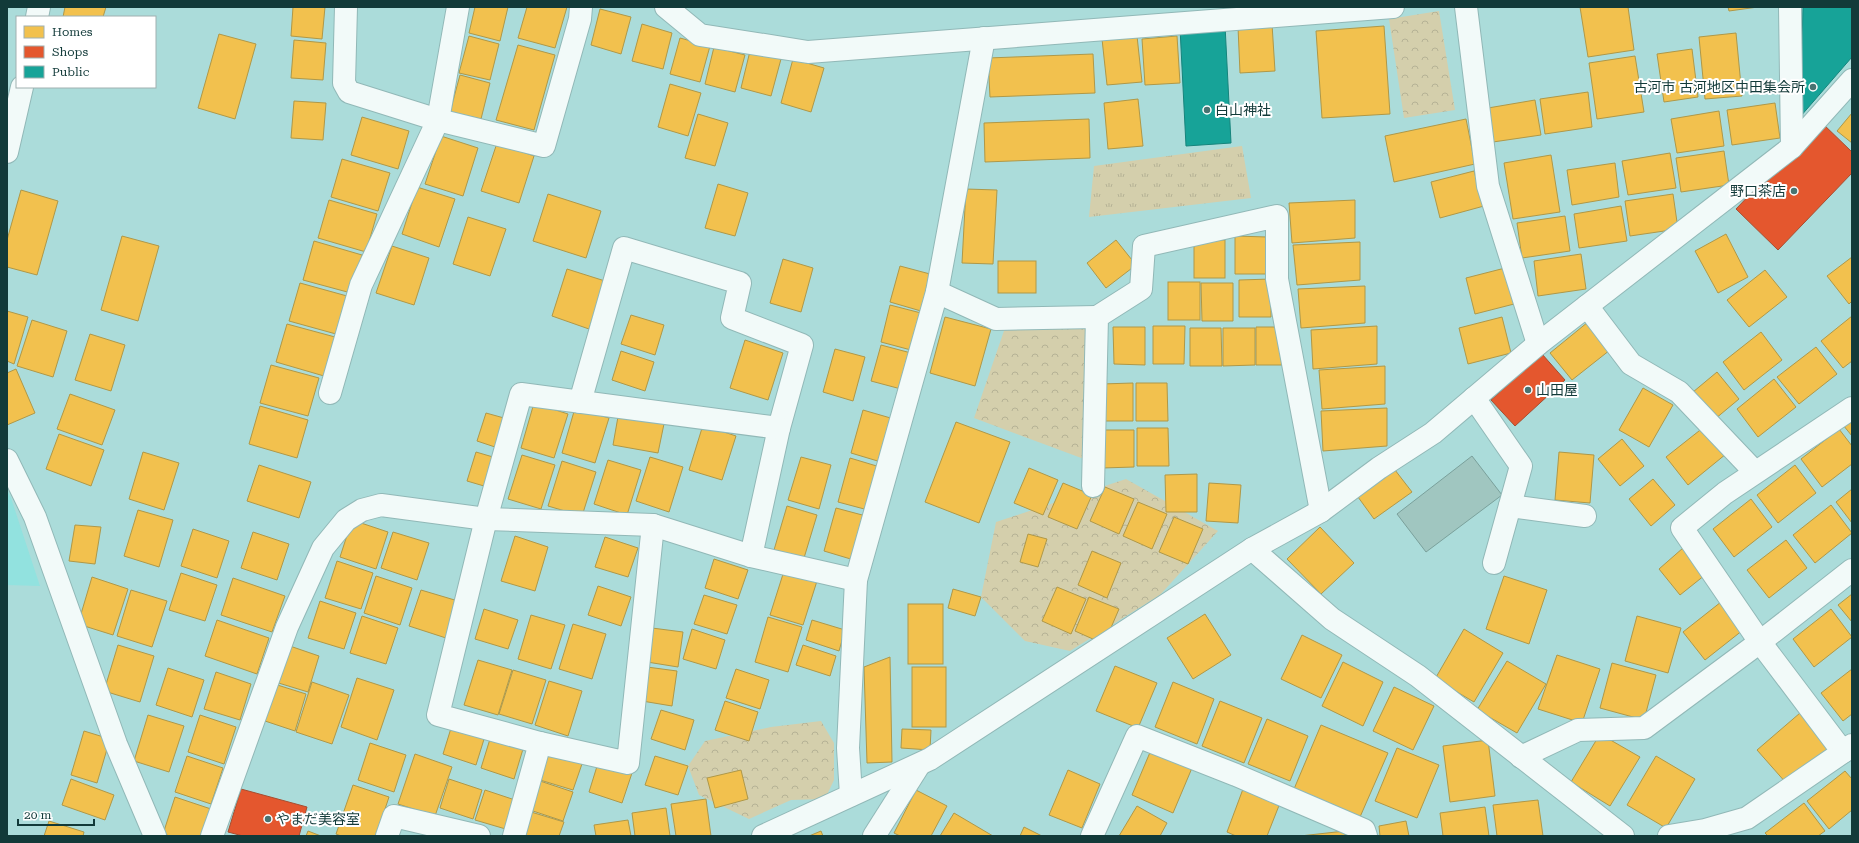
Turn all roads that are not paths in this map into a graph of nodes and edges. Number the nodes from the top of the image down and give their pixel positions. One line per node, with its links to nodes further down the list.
1 (346, 7): 11 (street)
2 (458, 7): 11 (street)
3 (581, 7): 11 (street)
4 (666, 7): 8 (street)
5 (1393, 7): 8 (street)
6 (1466, 7): 17 (street)
7 (1790, 7): 12 (street)
8 (984, 38): 14 (street)
9 (1852, 80): 12 (street)
10 (22, 88): 13 (street)
11 (438, 120): 18 (street)
12 (1792, 147): 15 (street)
13 (7, 152)
14 (937, 292): 16 (street); 35 (street)
15 (1587, 306): 17 (street); 24 (street)
16 (1098, 317): 25 (street); 27 (street)
17 (1538, 344): 19 (street)
18 (330, 393)
19 (1474, 398): 26 (street); 27 (street)
20 (580, 402): 22 (street); 22 (street); 29 (street)
21 (1852, 408): 24 (street)
22 (779, 428): 32 (street)
23 (7, 460): 42 (street)
24 (1755, 472): 36 (street)
25 (1094, 486)
26 (1510, 506): 28 (street); 33 (street)
27 (1321, 511): 31 (street)
28 (1585, 516)
29 (486, 519): 30 (street); 37 (street); 43 (street)
30 (653, 525): 32 (street); 37 (street)
31 (1252, 549): 39 (street); 40 (street)
32 (751, 556): 35 (street)
33 (1494, 563)
34 (1852, 570): 36 (street)
35 (856, 580): 41 (street)
36 (1760, 642): 38 (street); 39 (street)
37 (540, 743): 46 (street)
38 (1847, 748): 52 (street)
39 (1521, 757): 51 (street)
40 (918, 765): 41 (street); 48 (street)
41 (851, 795): 47 (street)
42 (155, 836)
43 (212, 836)
44 (387, 836): 45 (street)
45 (479, 836)
46 (514, 836)
47 (763, 836)
48 (874, 836)
49 (1092, 836): 50 (street)
50 (1366, 836)
51 (1623, 836)
52 (1669, 836)

